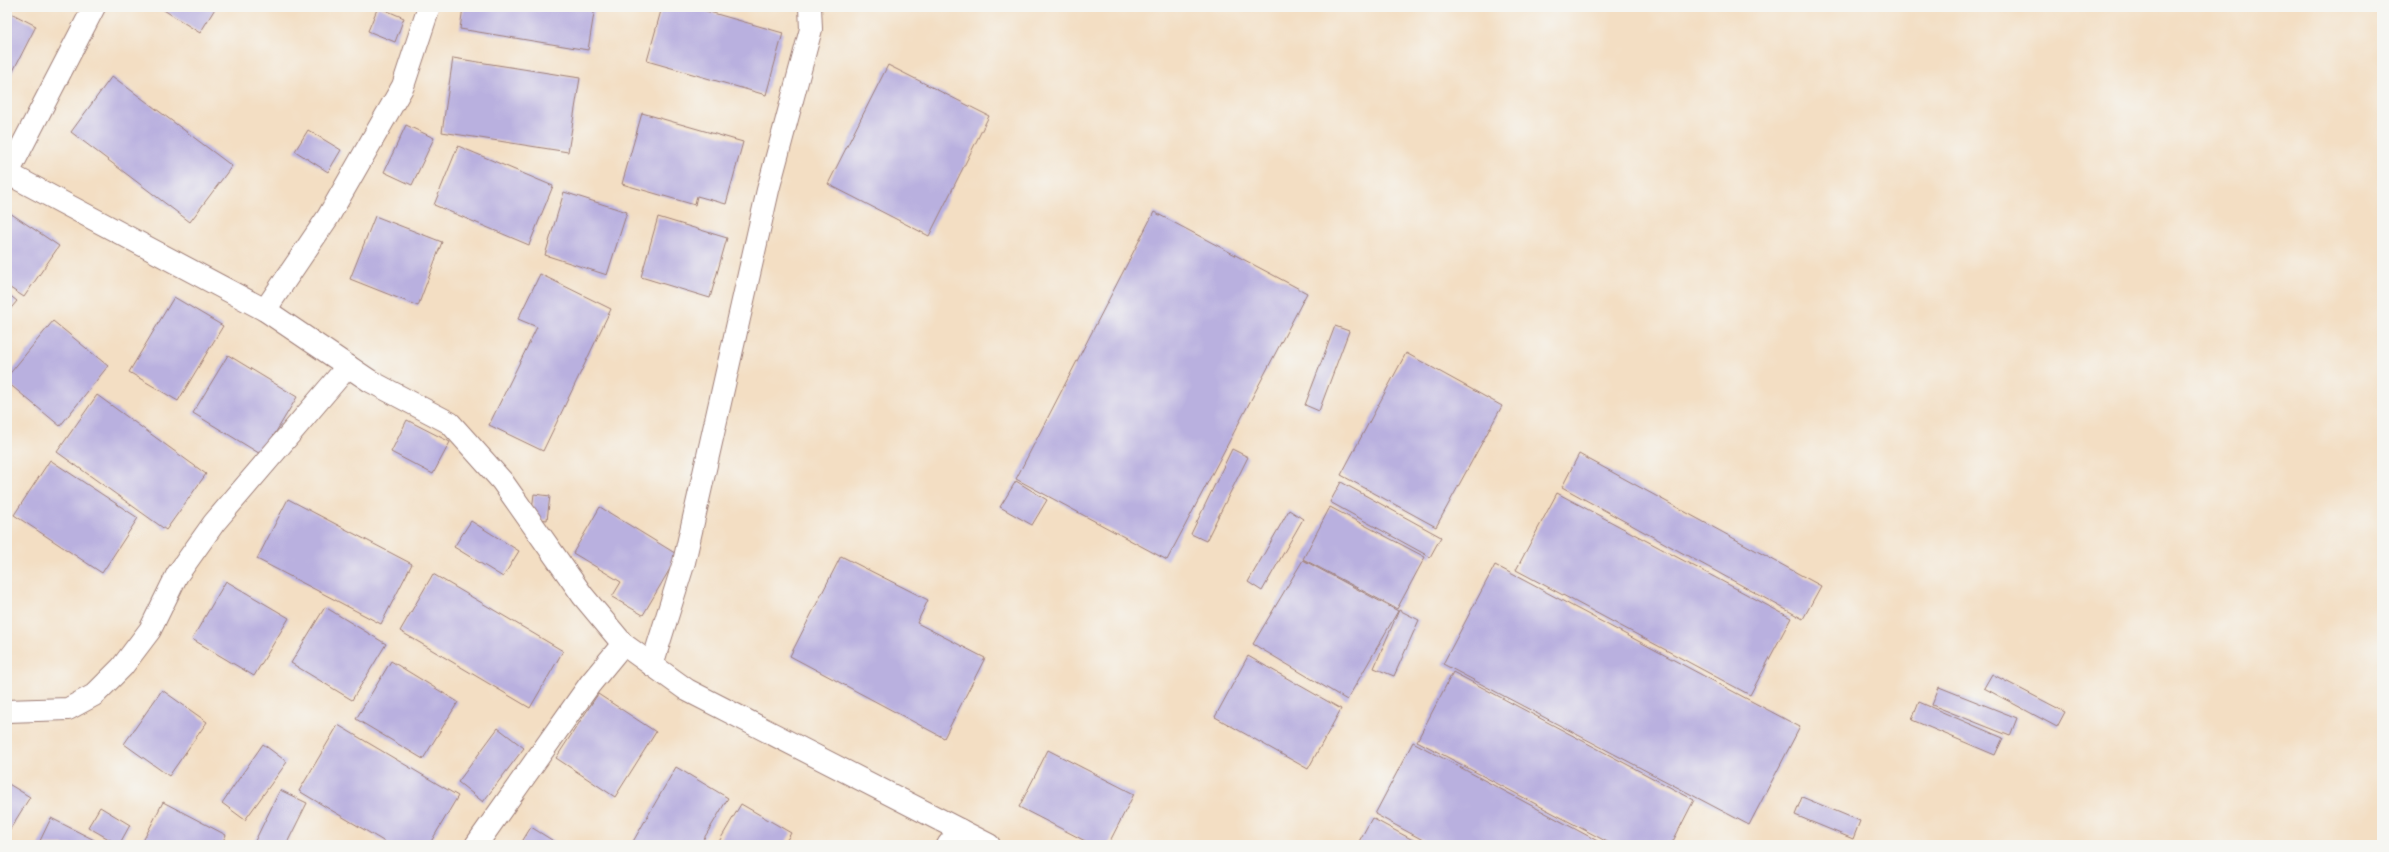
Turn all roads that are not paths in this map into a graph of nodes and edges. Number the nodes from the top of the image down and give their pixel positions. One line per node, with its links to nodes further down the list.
1 (94, 7): 4 (street)
2 (429, 7): 5 (street)
3 (810, 7): 8 (street)
4 (7, 173): 5 (street)
5 (265, 310): 6 (street)
6 (348, 366): 7 (street); 9 (street)
7 (623, 644): 8 (street); 11 (street)
8 (652, 665): 10 (street)
9 (7, 711)
10 (954, 837): 12 (street)
11 (476, 845)
12 (989, 845)

